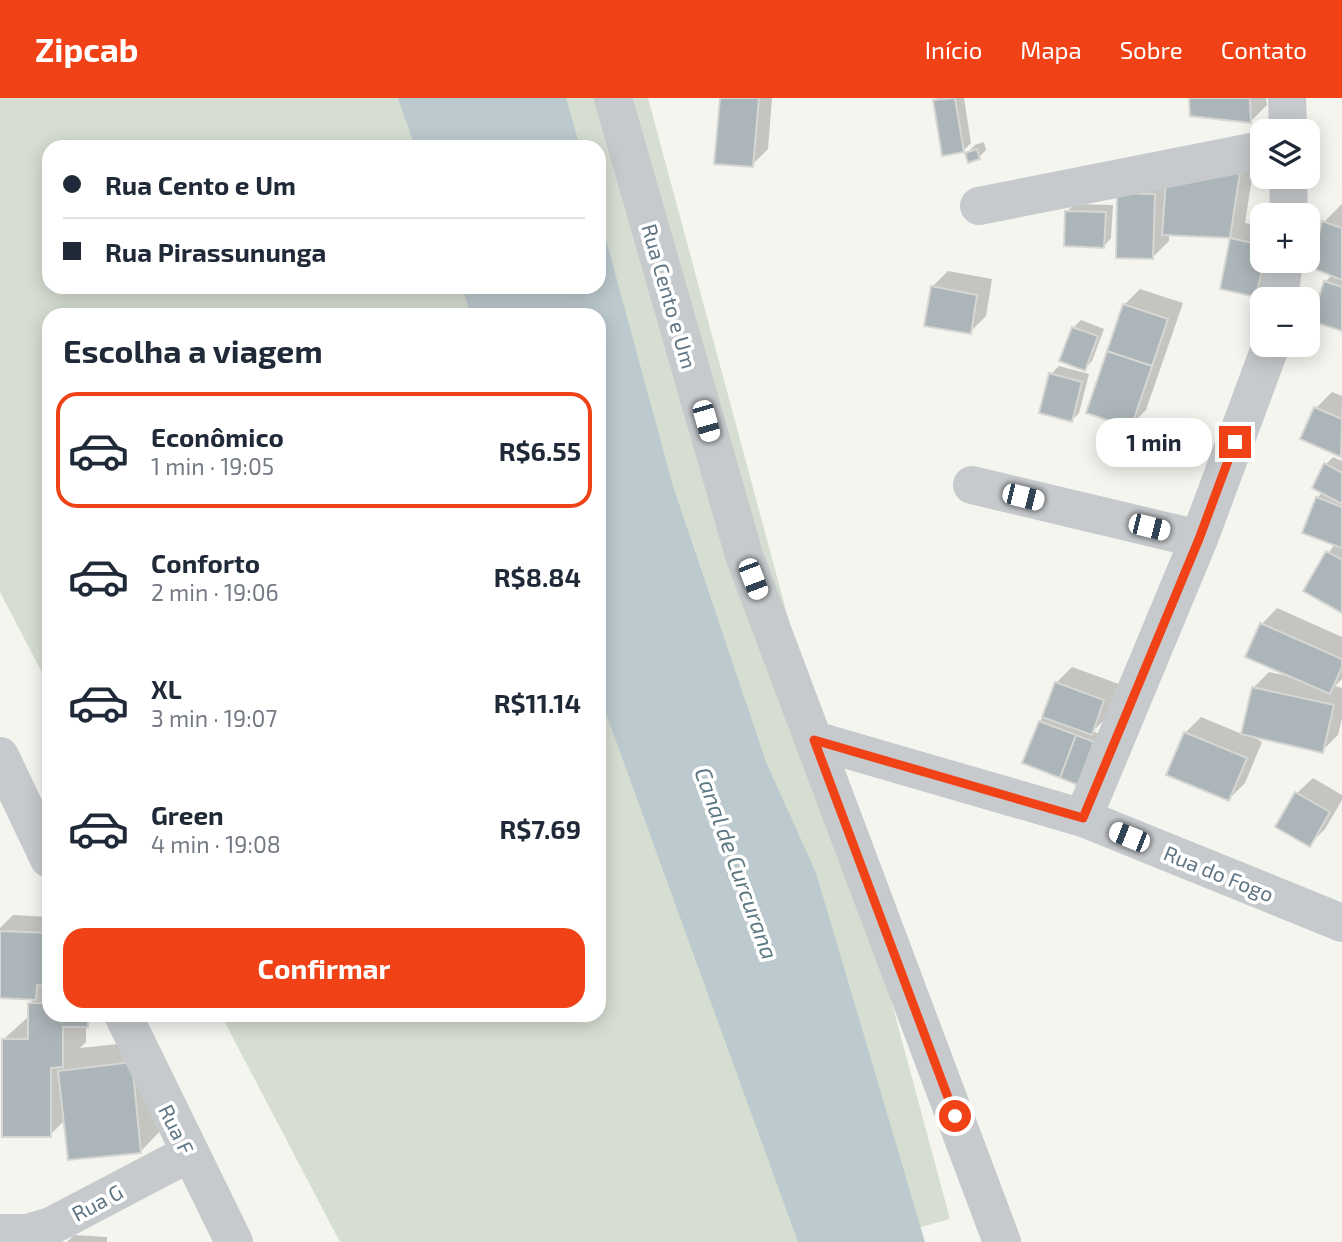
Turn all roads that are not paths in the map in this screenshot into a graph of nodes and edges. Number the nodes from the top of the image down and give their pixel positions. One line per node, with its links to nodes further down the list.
1 (613, 98): 9 (street, Rua Cento e Um)
2 (1287, 98): 3 (street)
3 (1288, 119)
4 (1250, 152): 5 (street)
5 (979, 206)
6 (1267, 357): 8 (street)
7 (972, 485): 8 (street)
8 (1199, 539): 11 (street)
9 (814, 740): 11 (street, Rua do Fogo); 18 (street, Rua Cento e Um)
10 (1, 761): 12 (street)
11 (1083, 818): 13 (street, Rua do Fogo)
12 (42, 845)
13 (1342, 923)
14 (126, 1022): 15 (street, Rua F)
15 (188, 1154): 16 (street, Rua G); 17 (street, Rua F)
16 (0, 1233)
17 (234, 1242)
18 (1002, 1242)

